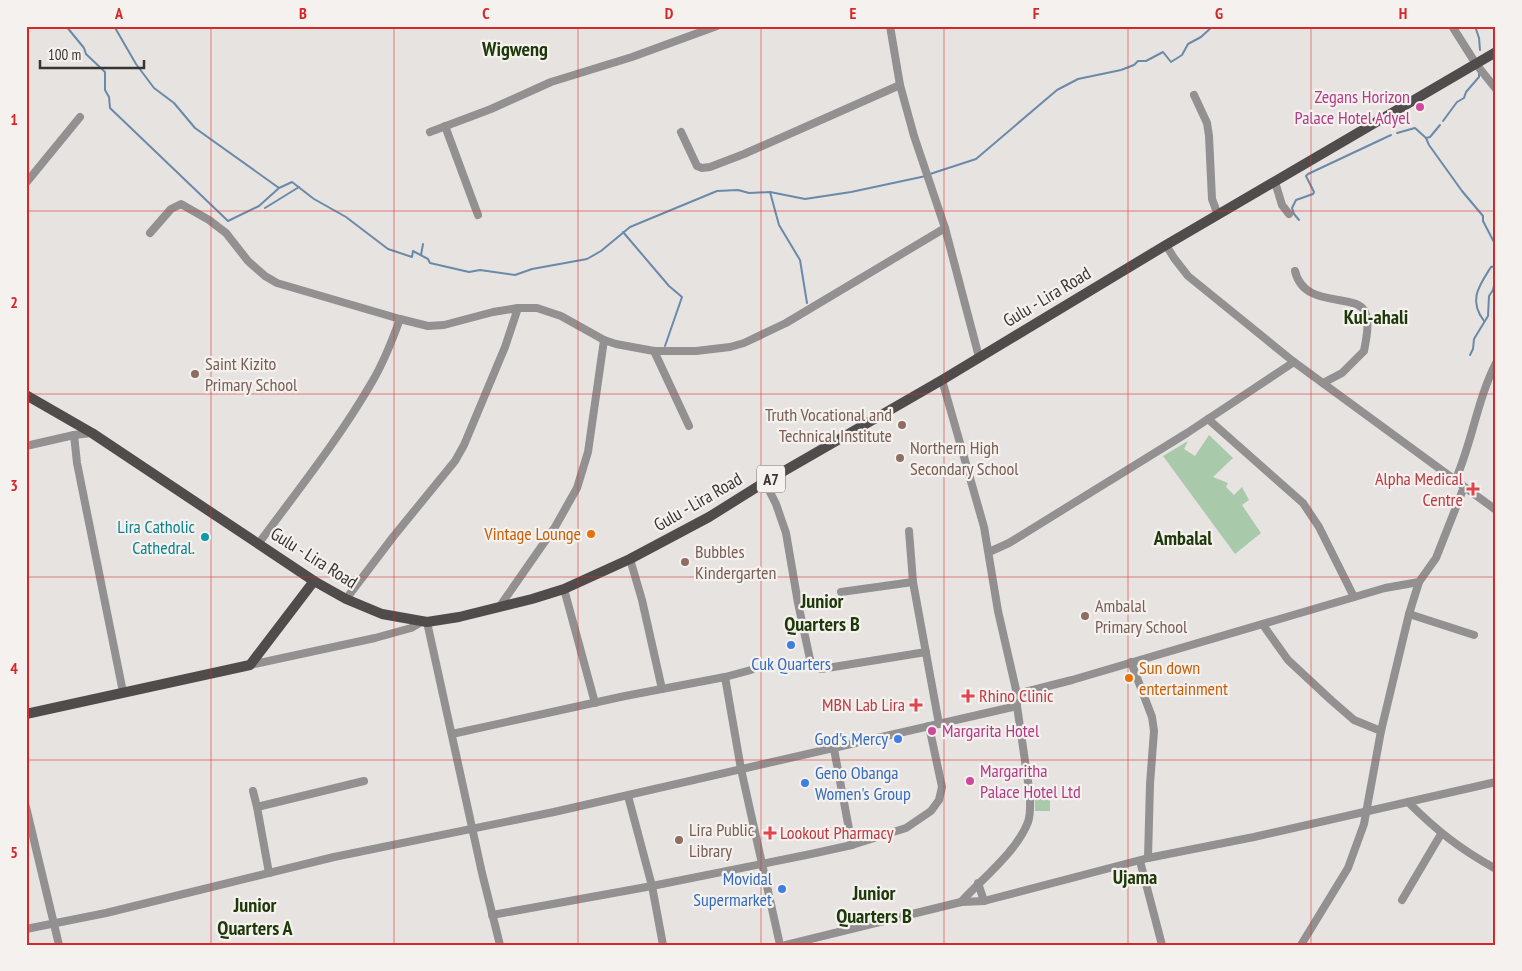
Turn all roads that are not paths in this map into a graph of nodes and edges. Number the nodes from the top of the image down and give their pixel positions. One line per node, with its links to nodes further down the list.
1 (718, 26): 4 (street)
2 (890, 26): 7 (street)
3 (1452, 26): 6 (street)
4 (703, 29): 11 (street)
5 (1496, 52): 6 (main road, Gulu - Lira Road / A7)
6 (1476, 64): 8 (street); 14 (main road, Gulu - Lira Road / A7)
7 (900, 85): 13 (street); 19 (street)
8 (1496, 89)
9 (1194, 95): 18 (street)
10 (80, 117): 15 (street)
11 (445, 126): 12 (street); 17 (street)
12 (430, 132)
13 (681, 132)
14 (1275, 182): 16 (street); 18 (main road, Gulu - Lira Road / A7)
15 (26, 184)
16 (1287, 212)
17 (478, 215)
18 (1218, 215): 21 (main road, Gulu - Lira Road / A7)
19 (945, 228): 26 (street); 27 (street)
20 (150, 233): 24 (street)
21 (1166, 245): 27 (main road, Gulu - Lira Road / A7); 28 (street)
22 (1295, 271): 31 (street)
23 (518, 308): 24 (street); 25 (street); 52 (street)
24 (400, 319): 43 (street)
25 (604, 340): 26 (street); 53 (street)
26 (654, 351): 34 (street)
27 (980, 357): 30 (main road, Gulu - Lira Road / A7)
28 (1294, 362): 31 (street); 33 (street)
29 (1496, 363): 38 (street)
30 (942, 380): 39 (main road, Gulu - Lira Road / A7); 44 (street)
31 (1323, 383): 38 (street)
32 (26, 394): 35 (main road, Gulu - Lira Road / A7)
33 (1208, 419): 44 (street); 51 (street)
34 (689, 426)
35 (92, 433): 36 (street); 43 (main road, Gulu - Lira Road / A7)
36 (74, 435): 37 (street); 64 (street)
37 (26, 446)
38 (1455, 481): 40 (street)
39 (765, 482): 45 (main road, Gulu - Lira Road / A7); 58 (street)
40 (1464, 487): 41 (street); 48 (street)
41 (1496, 510)
42 (909, 531): 47 (street)
43 (260, 543): 46 (main road, Gulu - Lira Road / A7)
44 (989, 552): 65 (street)
45 (630, 559): 49 (main road, Gulu - Lira Road / A7); 63 (street)
46 (314, 581): 52 (main road, Gulu - Lira Road / A7); 60 (main road)
47 (913, 582): 50 (street); 58 (street)
48 (1419, 582): 51 (street); 54 (street)
49 (564, 589): 53 (main road, Gulu - Lira Road / A7); 66 (street)
50 (841, 592)
51 (1354, 597): 56 (street)
52 (346, 599): 55 (main road, Gulu - Lira Road / A7)
53 (500, 606): 55 (main road, Gulu - Lira Road / A7)
54 (1409, 614): 57 (street); 71 (street)
55 (425, 622): 60 (street); 72 (street)
56 (1263, 625): 59 (street); 71 (street)
57 (1474, 635)
58 (926, 652): 69 (street)
59 (1131, 662): 65 (street); 86 (street)
60 (250, 665): 64 (main road)
61 (751, 670): 62 (street)
62 (725, 677): 63 (street); 74 (street)
63 (662, 689): 66 (street)
64 (123, 692): 68 (main road)
65 (1017, 694): 67 (street)
66 (595, 703): 72 (street)
67 (1017, 706): 69 (street); 90 (street)
68 (26, 714)
69 (939, 724): 70 (street)
70 (929, 726): 73 (street); 85 (street)
71 (1381, 731): 82 (street)
72 (452, 734): 83 (street)
73 (834, 749): 74 (street); 85 (street)
74 (741, 769): 78 (street); 87 (street)
75 (364, 781): 80 (street)
76 (1496, 782): 79 (street)
77 (253, 791): 80 (street)
78 (628, 796): 83 (street); 91 (street)
79 (1408, 802): 82 (street); 84 (street)
80 (257, 807): 89 (street)
81 (26, 808): 96 (street)
82 (1368, 810): 86 (street); 104 (street)
83 (472, 830): 89 (street); 95 (street)
84 (1441, 834): 88 (street); 92 (street)
85 (852, 845): 87 (street)
86 (1144, 860): 93 (street); 103 (street)
87 (762, 864): 91 (street); 101 (street)
88 (1496, 869)
89 (269, 873): 96 (street)
90 (978, 883): 93 (street); 94 (street)
91 (652, 886): 95 (street); 100 (street)
92 (1402, 900)
93 (984, 901): 94 (street)
94 (960, 902): 102 (street)
95 (492, 915): 99 (street)
96 (55, 924): 97 (street); 98 (street)
97 (26, 929)
98 (59, 945)
99 (500, 945)
100 (663, 945)
101 (780, 945)
102 (786, 945)
103 (1162, 945)
104 (1301, 945)

